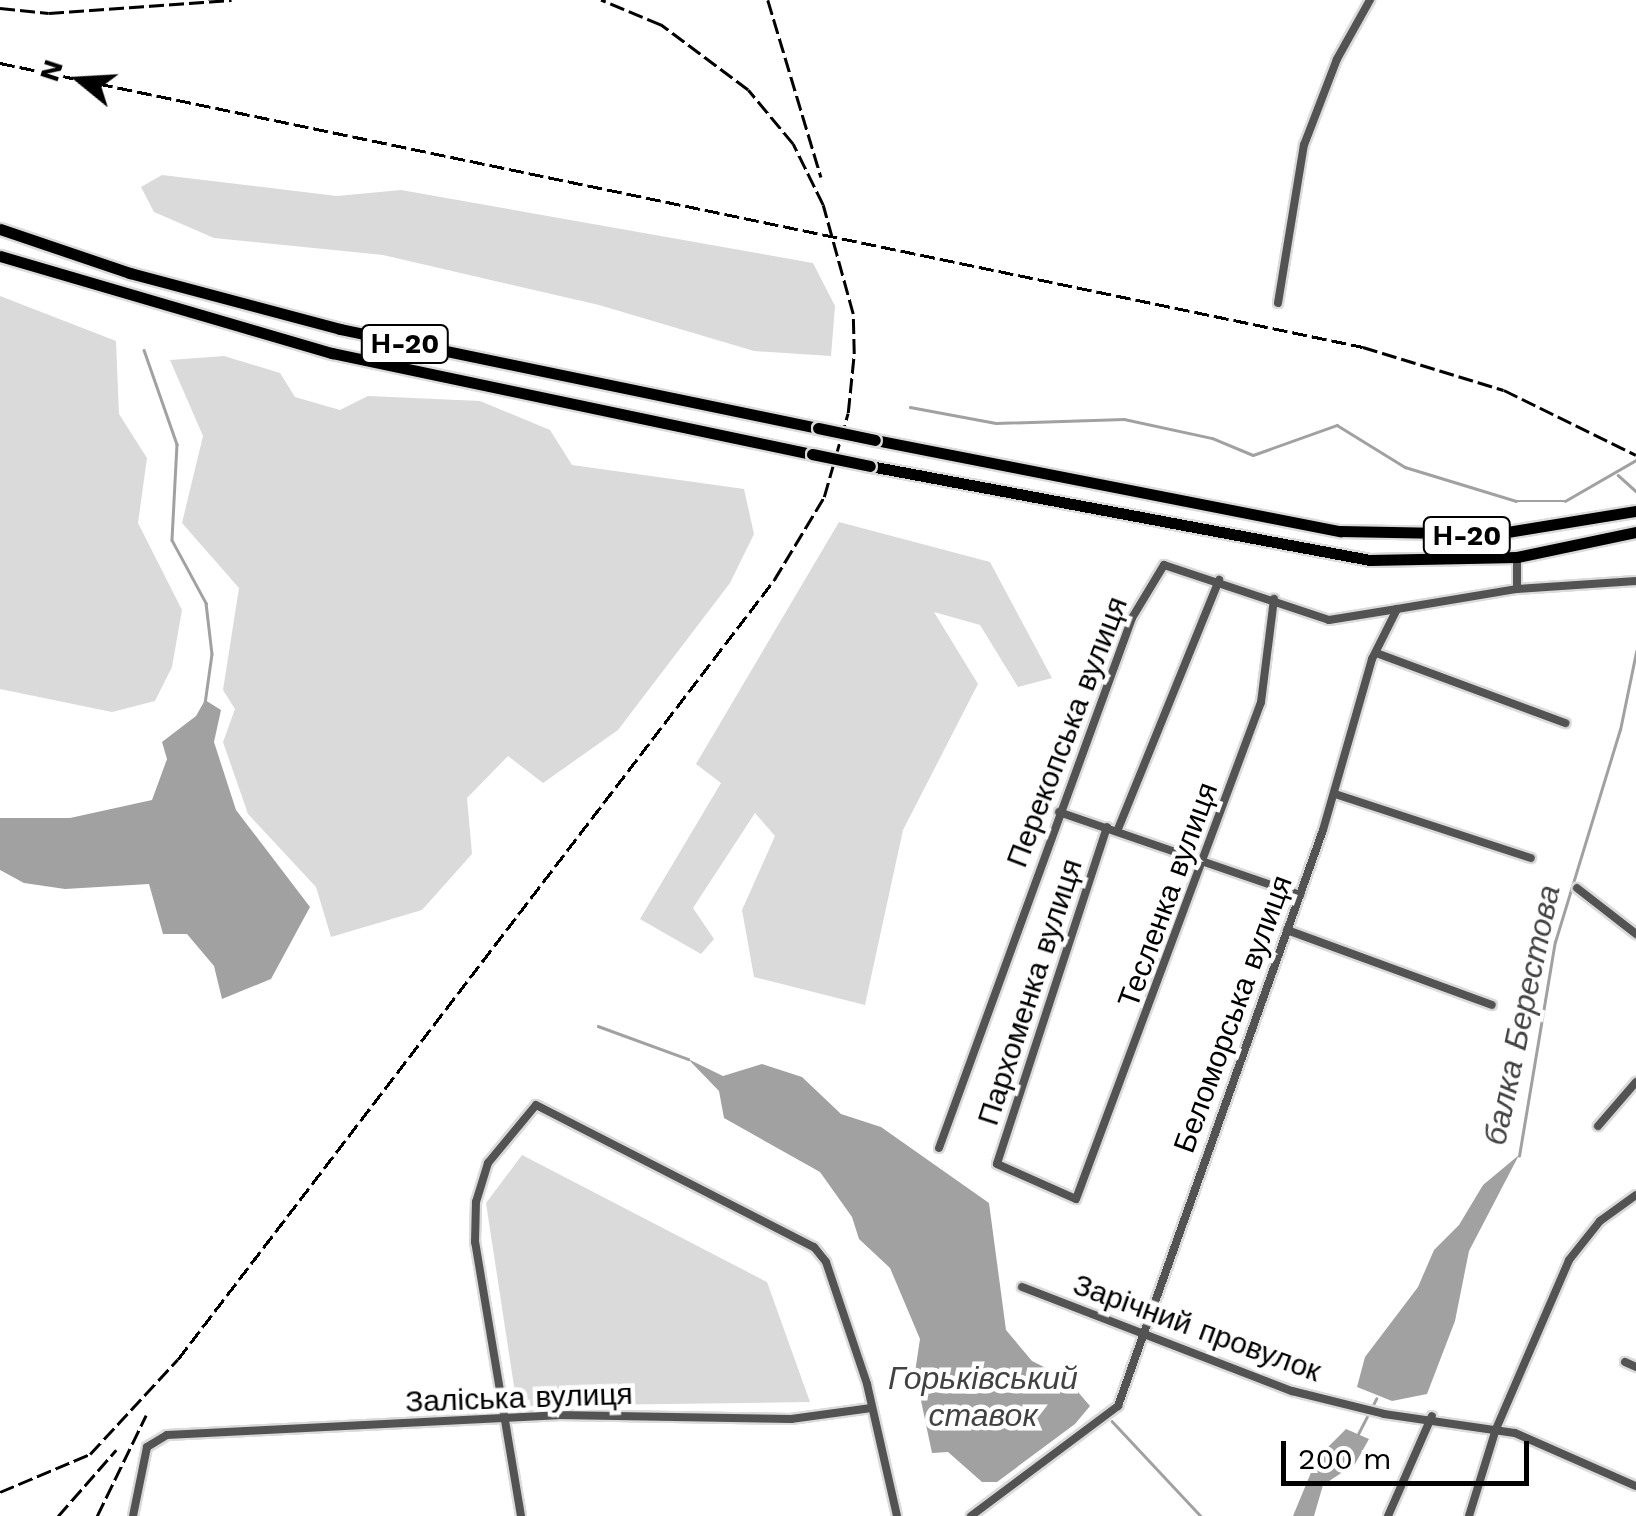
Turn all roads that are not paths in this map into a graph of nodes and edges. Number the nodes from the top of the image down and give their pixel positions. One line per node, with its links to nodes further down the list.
1 (1370, 0): 4 (street)
2 (0, 230): 7 (main road, Н-20, bridge)
3 (0, 256): 9 (main road, Н-20, bridge)
4 (1278, 303)
5 (1636, 512): 7 (main road, Н-20)
6 (1636, 532): 8 (main road, Н-20)
7 (1430, 536): 9 (main road)
8 (1517, 557): 9 (main road, Н-20); 12 (street)
9 (1430, 563)
10 (1219, 580): 13 (street, Перекопська вулиця); 18 (street, Перекопська вулиця); 20 (street)
11 (1635, 580): 12 (street)
12 (1517, 589): 14 (street)
13 (1274, 599): 14 (street, Перекопська вулиця); 22 (street, Тесленка вулиця)
14 (1397, 609): 15 (street, Беломорська вулиця)
15 (1376, 653): 16 (street); 17 (street, Беломорська вулиця)
16 (1565, 724)
17 (1335, 794): 21 (street); 24 (street, Беломорська вулиця)
18 (1059, 812): 19 (street); 30 (street, Перекопська вулиця)
19 (1107, 827): 20 (street); 32 (street, Пархоменка вулиця)
20 (1118, 829): 22 (street)
21 (1531, 858)
22 (1206, 859): 24 (street); 32 (street, Тесленка вулиця)
23 (1577, 888): 26 (street)
24 (1300, 895): 25 (street, Беломорська вулиця)
25 (1287, 930): 27 (street); 34 (street, Беломорська вулиця)
26 (1636, 934)
27 (1492, 1004)
28 (1636, 1082): 29 (street)
29 (1598, 1126)
30 (939, 1148)
31 (1636, 1195): 40 (street)
32 (1076, 1200)
33 (1022, 1287): 34 (street, Зарічний провулок)
34 (1143, 1335): 38 (street, Зарічний провулок); 45 (street, Беломорська вулиця)
35 (1626, 1362): 36 (street)
36 (1636, 1367)
37 (872, 1408): 39 (street, Заліська вулиця); 39 (street); 44 (street)
38 (1432, 1416): 40 (street, Зарічний провулок); 46 (street)
39 (509, 1422): 42 (street, Заліська вулиця); 43 (street)
40 (1496, 1429): 41 (street, Зарічний провулок); 47 (street)
41 (1636, 1486)
42 (133, 1516)
43 (521, 1516)
44 (898, 1516)
45 (971, 1516)
46 (1388, 1516)
47 (1470, 1516)

